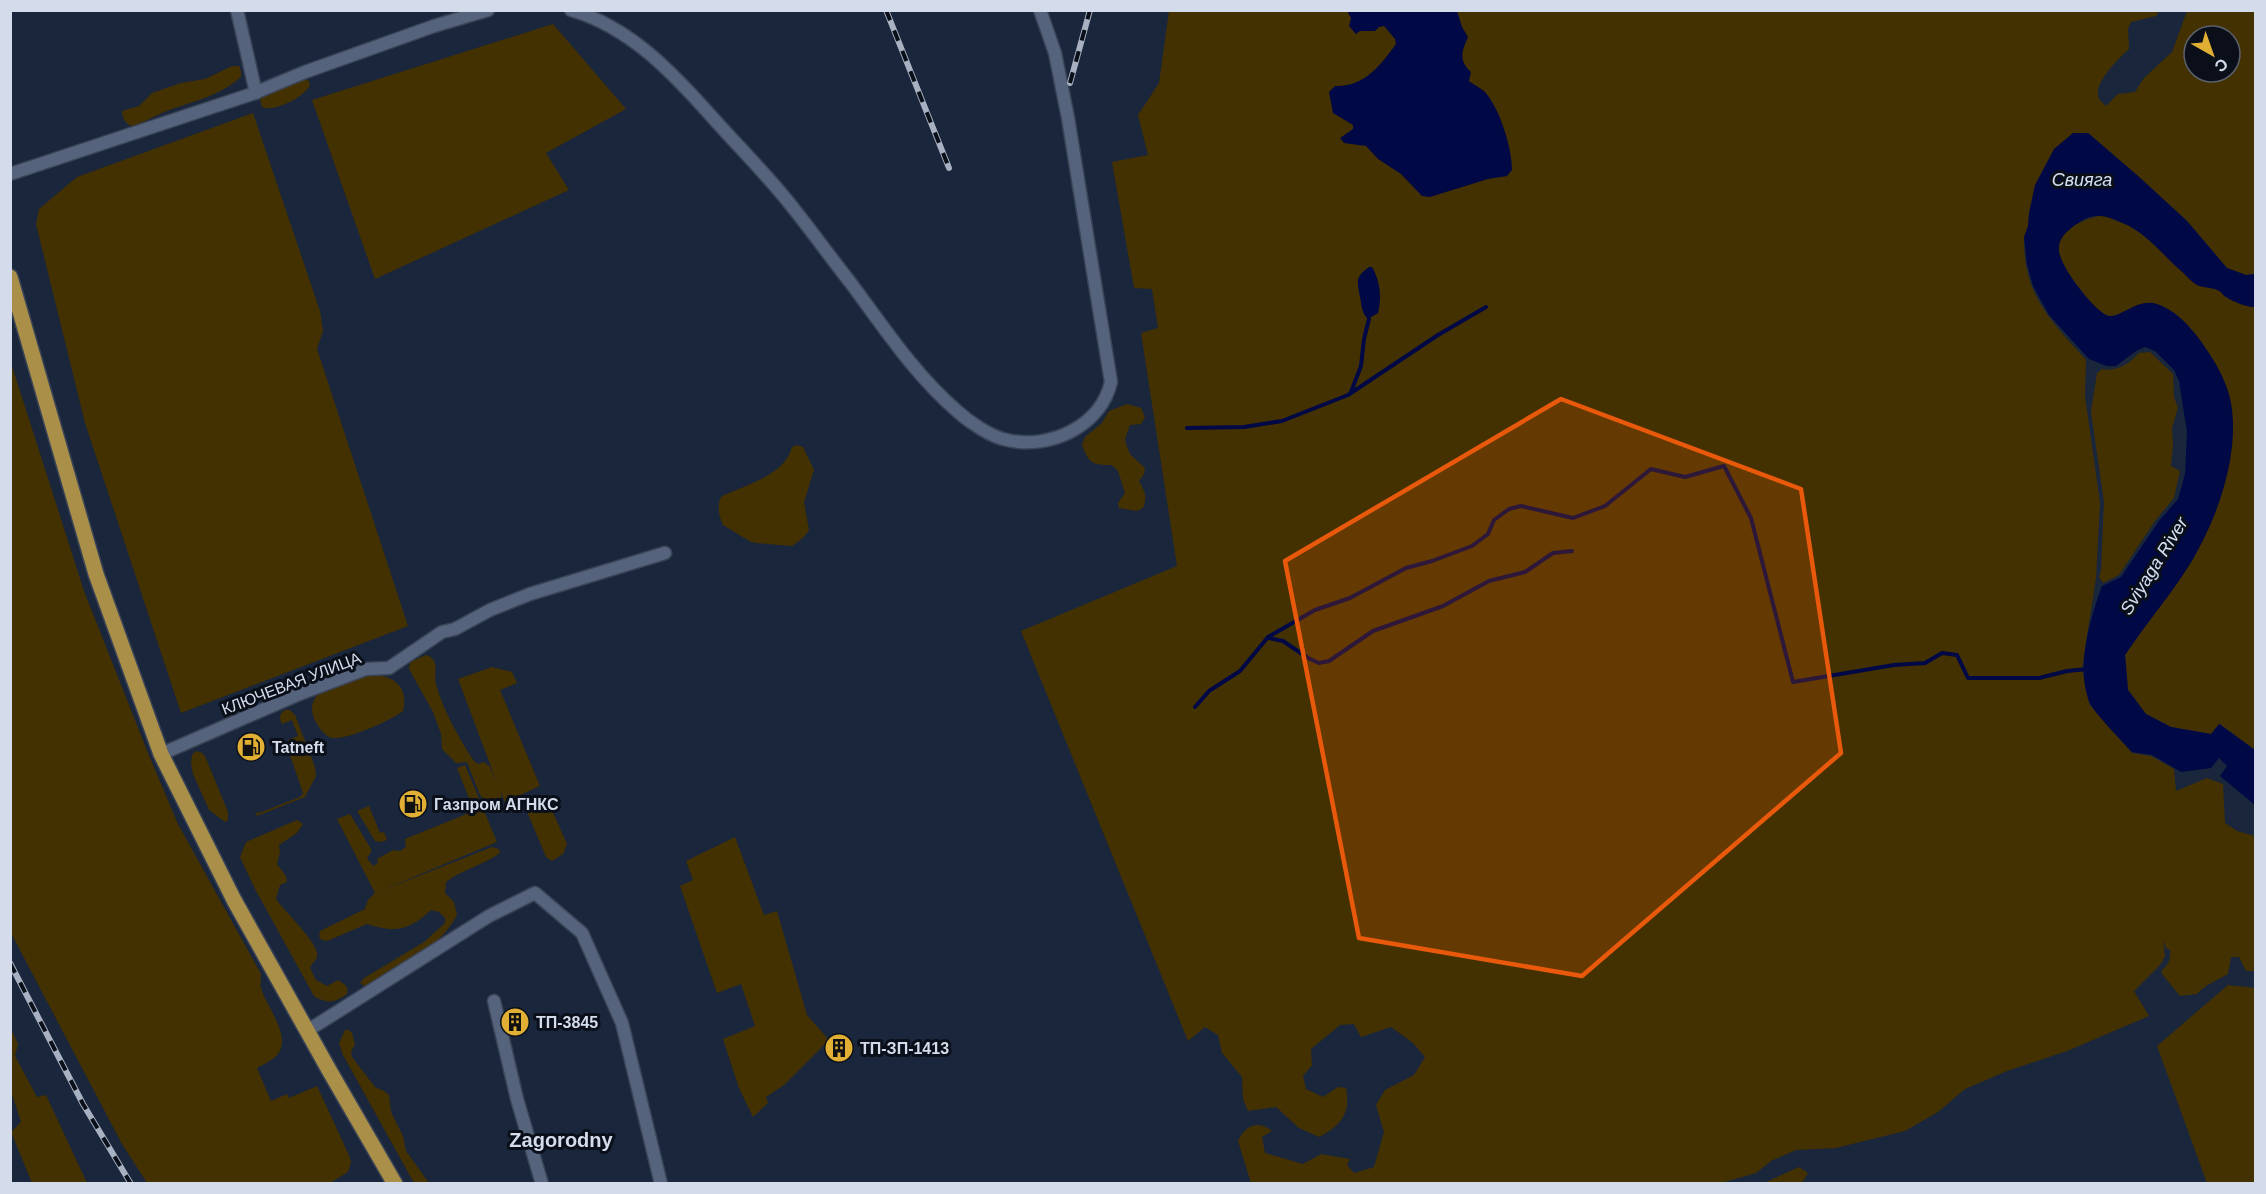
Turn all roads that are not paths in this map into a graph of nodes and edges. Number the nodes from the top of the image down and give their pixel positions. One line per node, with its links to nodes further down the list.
1 (237, 10): 5 (street)
2 (488, 10): 5 (street)
3 (571, 10): 4 (street)
4 (1040, 10)
5 (256, 93): 6 (street)
6 (10, 174)
7 (10, 277): 9 (main road)
8 (665, 553): 9 (street, КЛЮЧЕВАЯ УЛИЦА)
9 (161, 754): 11 (main road)
10 (494, 1001): 13 (street)
11 (307, 1031): 12 (main road); 14 (street)
12 (395, 1184)
13 (542, 1184)
14 (661, 1184)

